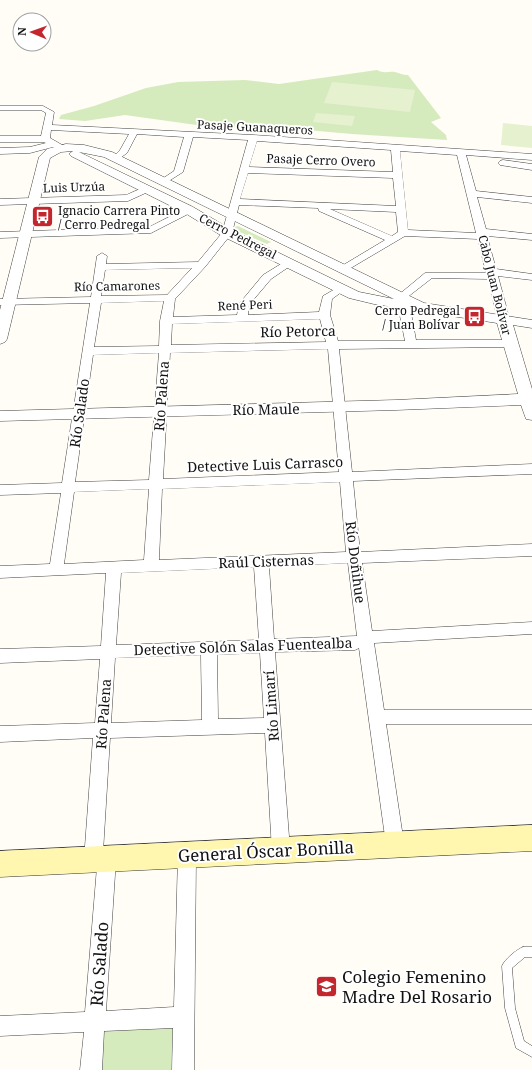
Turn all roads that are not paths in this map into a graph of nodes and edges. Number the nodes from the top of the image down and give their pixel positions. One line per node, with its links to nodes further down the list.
1 (0, 108): 2 (street)
2 (47, 127): 3 (street, Pasaje Guanaqueros); 7 (street)
3 (134, 132): 4 (street, Pasaje Guanaqueros); 13 (street)
4 (189, 135): 5 (street, Pasaje Guanaqueros); 17 (street)
5 (253, 138): 9 (street, Pasaje Guanaqueros); 15 (street, Río Camarones)
6 (0, 139): 7 (street, Cerro Pedregal)
7 (45, 139): 8 (street, Cerro Pedregal)
8 (58, 146): 10 (street); 13 (street, Cerro Pedregal); 18 (street, Cerro Pedregal); 22 (street)
9 (395, 148): 11 (street, Pasaje Guanaqueros); 16 (street)
10 (0, 151)
11 (462, 156): 12 (street); 14 (street); 19 (street, Cabo Juan Bolívar)
12 (532, 157)
13 (116, 158): 17 (street, Cerro Pedregal)
14 (532, 167)
15 (244, 170): 16 (street, Pasaje Cerro Overo); 23 (street, Río Camarones)
16 (397, 175): 26 (street)
17 (164, 181): 27 (street, Cerro Pedregal)
18 (147, 189): 22 (street, Luis Urzúa); 25 (street, Cerro Pedregal)
19 (472, 194): 20 (street); 31 (street, Cabo Juan Bolívar)
20 (532, 200)
21 (0, 202): 22 (street, Luis Urzúa)
22 (34, 202): 30 (street)
23 (235, 202): 24 (street); 27 (street, Río Camarones)
24 (315, 205): 26 (street); 34 (street)
25 (189, 210): 28 (street, Cerro Pedregal); 30 (street)
26 (400, 210): 29 (street)
27 (231, 215): 28 (street, Río Camarones); 37 (street, Cerro Pedregal)
28 (227, 233): 35 (street, Cerro Pedregal); 36 (street, Río Camarones)
29 (403, 233): 31 (street); 34 (street)
30 (26, 234): 32 (street); 44 (street)
31 (482, 234): 33 (street); 38 (street, Cabo Juan Bolívar)
32 (0, 235)
33 (532, 237)
34 (391, 239): 37 (street)
35 (289, 262): 40 (street, Cerro Pedregal); 47 (street)
36 (201, 265): 42 (street, Río Camarones); 43 (street, Río Salado)
37 (344, 269): 41 (street, Cerro Pedregal)
38 (492, 274): 39 (street); 41 (street); 49 (street, Cabo Juan Bolívar)
39 (532, 277)
40 (342, 288): 45 (street, Cerro Pedregal); 46 (street)
41 (401, 297): 45 (street, Cerro Pedregal)
42 (170, 298): 43 (street, Río Camarones); 48 (street, Río Palena)
43 (96, 300): 44 (street, Río Camarones); 56 (street, Río Salado)
44 (5, 302): 51 (street)
45 (420, 307): 49 (street, Cerro Pedregal); 53 (street)
46 (324, 315): 47 (street, René Peri); 54 (street, Río Doñihue)
47 (242, 318): 48 (street, René Peri)
48 (166, 321): 55 (street, Río Palena)
49 (504, 321): 50 (street, Cerro Pedregal); 52 (street, Cabo Juan Bolívar)
50 (532, 324)
51 (0, 339)
52 (510, 343): 53 (street, Río Petorca); 57 (street, Cabo Juan Bolívar)
53 (411, 344): 54 (street, Río Petorca)
54 (333, 345): 55 (street, Río Petorca); 58 (street, Río Doñihue)
55 (164, 349): 56 (street, Río Petorca); 59 (street, Río Palena)
56 (88, 351): 60 (street, Río Salado)
57 (530, 399): 58 (street, Río Maule); 61 (street, Cabo Juan Bolívar)
58 (339, 408): 59 (street, Río Maule); 64 (street, Río Doñihue)
59 (160, 411): 60 (street, Río Maule); 65 (street, Río Palena)
60 (79, 413): 62 (street, Río Maule); 66 (street, Río Salado)
61 (532, 415)
62 (0, 416)
63 (532, 469): 64 (street, Detective Luis Carrasco)
64 (346, 478): 65 (street, Detective Luis Carrasco); 69 (street, Río Doñihue)
65 (155, 484): 66 (street, Detective Luis Carrasco); 71 (street, Río Palena)
66 (68, 487): 67 (street, Detective Luis Carrasco); 73 (street, Río Salado)
67 (0, 490)
68 (532, 550): 69 (street, Raúl Cisternas)
69 (354, 558): 70 (street, Raúl Cisternas); 76 (street, Río Doñihue)
70 (261, 561): 71 (street, Raúl Cisternas); 77 (street, Río Limarí)
71 (151, 566): 72 (street, Raúl Cisternas)
72 (114, 568): 73 (street, Raúl Cisternas); 79 (street, Río Palena)
73 (56, 570): 74 (street, Raúl Cisternas)
74 (0, 572)
75 (532, 628): 76 (street, Detective Solón Salas Fuentealba)
76 (366, 639): 77 (street, Detective Solón Salas Fuentealba); 81 (street, Río Doñihue)
77 (266, 646): 78 (street, Detective Solón Salas Fuentealba); 83 (street, Río Limarí)
78 (209, 648): 79 (street, Detective Solón Salas Fuentealba); 84 (street)
79 (108, 652): 80 (street, Detective Solón Salas Fuentealba); 85 (street, Río Palena)
80 (0, 656)
81 (377, 717): 82 (street); 88 (street, Río Doñihue)
82 (532, 717)
83 (272, 725): 84 (street); 89 (street, Río Limarí)
84 (210, 727): 85 (street)
85 (102, 731): 86 (street); 91 (street, Río Palena)
86 (0, 734)
87 (532, 838): 88 (main road, General Óscar Bonilla)
88 (395, 844): 89 (main road, General Óscar Bonilla)
89 (281, 850): 90 (main road, General Óscar Bonilla)
90 (187, 855): 91 (main road, General Óscar Bonilla); 94 (street)
91 (100, 859): 92 (main road, General Óscar Bonilla); 95 (street, Río Salado)
92 (0, 864)
93 (532, 952): 97 (lane)
94 (184, 1017): 95 (street); 99 (street)
95 (94, 1021): 96 (street); 98 (street, Río Salado)
96 (0, 1026)
97 (532, 1052)
98 (91, 1070)
99 (183, 1070)

